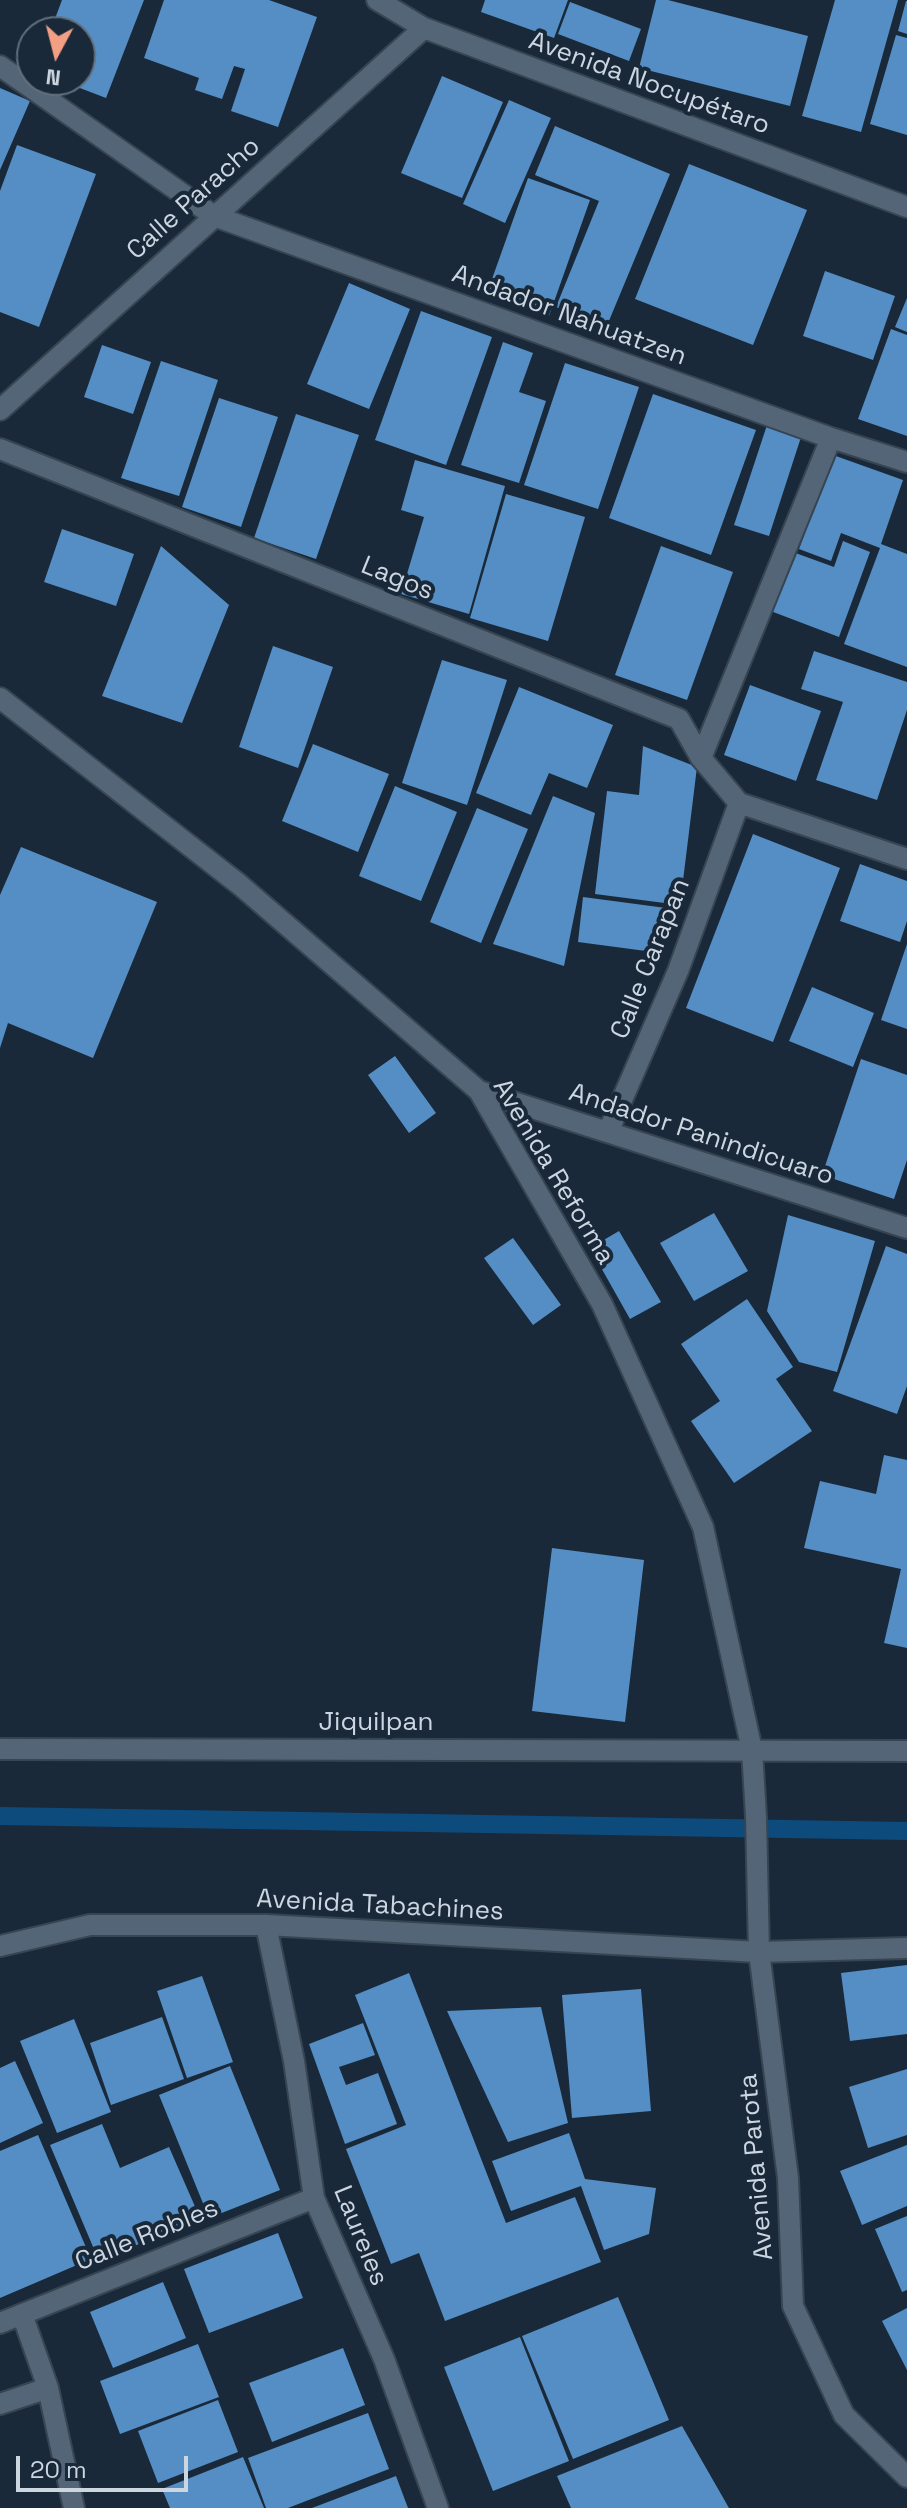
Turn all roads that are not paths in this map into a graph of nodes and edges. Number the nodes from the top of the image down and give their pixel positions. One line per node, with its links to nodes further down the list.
1 (377, 0): 2 (street, Avenida Nocupétaro)
2 (424, 28): 4 (street, Avenida Nocupétaro); 5 (street, Calle Paracho)
3 (0, 66): 5 (street, Andador Nahuatzen)
4 (907, 207)
5 (214, 216): 6 (street, Calle Paracho); 7 (street, Andador Nahuatzen)
6 (0, 410)
7 (831, 438): 9 (street, Andador Nahuatzen); 11 (street)
8 (0, 449): 11 (street, Lagos)
9 (907, 462)
10 (1, 704): 14 (street, Avenida Reforma)
11 (701, 758): 12 (street, Lagos)
12 (739, 803): 13 (street); 15 (street, Calle Carapan)
13 (907, 859)
14 (479, 1091): 15 (street, Andador Panindicuaro); 18 (street, Avenida Reforma)
15 (608, 1132): 16 (street, Andador Panindicuaro)
16 (907, 1228)
17 (0, 1749): 18 (street, Jiquilpan)
18 (752, 1750): 19 (street, Jiquilpan); 20 (street, Avenida Reforma)
19 (907, 1751)
20 (756, 1817): 22 (street, Avenida Parota)
21 (266, 1925): 22 (street, Avenida Tabachines); 23 (street, Avenida Tabachines); 25 (street, Laureles)
22 (759, 1942): 24 (street, Avenida Tabachines); 30 (street, Avenida Parota)
23 (0, 1946)
24 (907, 1948)
25 (314, 2198): 26 (street, Calle Robles); 32 (street, Laureles)
26 (22, 2314): 27 (street, Calle Robles); 28 (street)
27 (0, 2323)
28 (48, 2388): 29 (street); 31 (street)
29 (0, 2404)
30 (907, 2477)
31 (74, 2508)
32 (438, 2508)

